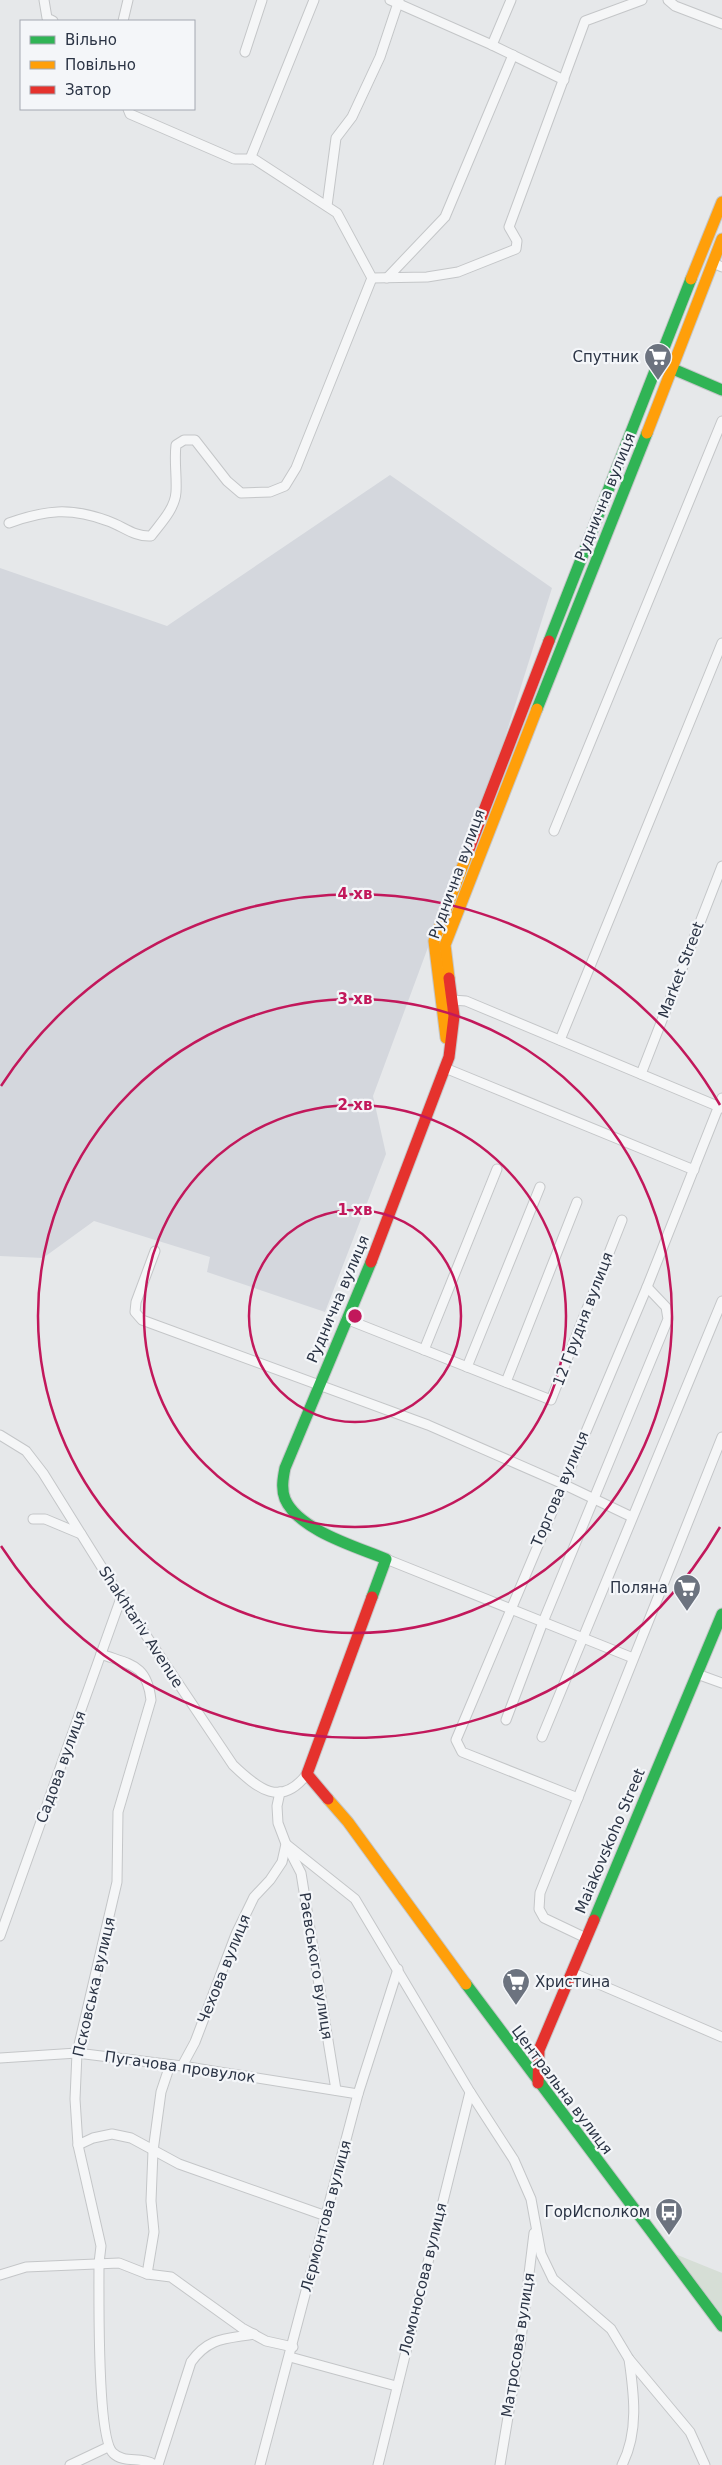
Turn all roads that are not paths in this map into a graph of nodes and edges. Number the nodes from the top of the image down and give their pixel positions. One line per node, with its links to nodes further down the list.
1 (44, 0): 10 (street)
2 (128, 0): 11 (street)
3 (262, 0): 14 (street)
4 (314, 0): 18 (street)
5 (511, 0): 13 (street)
6 (642, 0): 9 (street)
7 (668, 0): 12 (street)
8 (396, 1): 13 (street); 20 (street)
9 (619, 4): 16 (street)
10 (51, 20)
11 (123, 20)
12 (722, 24)
13 (492, 45): 15 (street)
14 (245, 52)
15 (513, 55): 16 (street); 24 (street)
16 (564, 80): 24 (street)
17 (128, 110): 18 (street)
18 (250, 159): 20 (street)
19 (722, 202): 34 (main road)
20 (327, 206): 23 (street)
21 (722, 239): 22 (main road, Руднична вулиця)
22 (717, 265): 25 (main road, Руднична вулиця)
23 (372, 278): 24 (street); 28 (street)
24 (387, 278)
25 (672, 369): 26 (main road); 32 (main road, Руднична вулиця)
26 (722, 390)
27 (722, 421): 30 (street)
28 (9, 523)
29 (722, 642): 33 (street)
30 (554, 831)
31 (722, 866): 35 (street, Market Street)
32 (452, 1000): 33 (street); 34 (main road, Руднична вулиця)
33 (560, 1040): 35 (street)
34 (447, 1063): 38 (street); 45 (main road, Руднична вулиця)
35 (641, 1074): 36 (street)
36 (721, 1104): 38 (street, Торгова вулиця)
37 (497, 1169): 46 (street)
38 (694, 1170): 43 (street, Торгова вулиця)
39 (540, 1187): 47 (street)
40 (577, 1202): 48 (street)
41 (622, 1220): 48 (street, 12 Грудня вулиця)
42 (155, 1251): 49 (street)
43 (647, 1288): 52 (street, Торгова вулиця); 53 (street)
44 (722, 1301): 54 (street)
45 (346, 1319): 46 (street, 12 Грудня вулиця); 49 (main road, Руднична вулиця)
46 (424, 1350): 47 (street, 12 Грудня вулиця)
47 (468, 1367): 48 (street, 12 Грудня вулиця)
48 (506, 1382)
49 (318, 1384): 52 (street); 57 (main road, Руднична вулиця)
50 (0, 1435): 56 (street, Shakhtariv Avenue)
51 (722, 1437): 64 (street)
52 (563, 1484): 53 (street); 59 (street, Торгова вулиця)
53 (595, 1500): 54 (street); 61 (street)
54 (632, 1517): 62 (street)
55 (33, 1518): 56 (street)
56 (81, 1534): 58 (street, Shakhtariv Avenue)
57 (386, 1559): 59 (street, Руднична вулиця); 69 (main road)
58 (121, 1598): 63 (street, Садова вулиця); 70 (street, Shakhtariv Avenue)
59 (511, 1607): 61 (street, Руднична вулиця); 71 (street, Торгова вулиця)
60 (722, 1614): 65 (main road, Maiakovskoho Street)
61 (543, 1622): 62 (street, Руднична вулиця); 67 (street)
62 (582, 1638): 64 (street, Руднична вулиця); 68 (street)
63 (101, 1654): 73 (street, Садова вулиця); 80 (street, Псковська вулиця)
64 (633, 1658): 71 (street)
65 (697, 1674): 66 (street); 74 (main road, Maiakovskoho Street)
66 (722, 1683)
67 (506, 1720)
68 (542, 1737)
69 (308, 1774): 70 (street, Shakhtariv Avenue); 79 (main road, Центральна вулиця)
70 (280, 1792): 72 (street)
71 (578, 1798): 74 (street)
72 (286, 1844): 75 (street); 83 (street, Чехова вулиця); 85 (street, Раєвського вулиця)
73 (0, 1936)
74 (586, 1938): 76 (main road, Maiakovskoho Street)
75 (398, 1969): 86 (street); 87 (street, Лєрмонтова вулиця)
76 (572, 1972): 77 (street); 78 (main road, Maiakovskoho Street)
77 (722, 2037)
78 (540, 2050): 79 (main road); 84 (main road, Maiakovskoho Street)
79 (515, 2052): 84 (main road, Центральна вулиця)
80 (77, 2053): 81 (street, Пугачова провулок); 82 (street, Пугачова провулок); 88 (street, Псковська вулиця)
81 (0, 2058)
82 (170, 2065): 83 (street, Пугачова провулок); 89 (street)
83 (182, 2066): 85 (street, Пугачова провулок)
84 (538, 2083): 95 (main road, Центральна вулиця)
85 (336, 2090): 87 (street, Пугачова провулок)
86 (470, 2092): 91 (street); 100 (street, Ломоносова вулиця)
87 (358, 2094): 90 (street, Лєрмонтова вулиця)
88 (78, 2145): 89 (street); 92 (street, Псковська вулиця)
89 (153, 2151): 90 (street); 93 (street)
90 (326, 2216): 97 (street, Лєрмонтова вулиця)
91 (535, 2226): 99 (street); 107 (street, Матросова вулиця)
92 (99, 2263): 93 (street); 94 (street); 101 (street, Псковська вулиця)
93 (147, 2274): 96 (street)
94 (0, 2276)
95 (722, 2326)
96 (254, 2334): 97 (street); 104 (street)
97 (292, 2347): 98 (street, Лєрмонтова вулиця)
98 (290, 2357): 100 (street); 105 (street, Лєрмонтова вулиця)
99 (629, 2359): 108 (street); 109 (street)
100 (396, 2386): 106 (street, Ломоносова вулиця)
101 (108, 2447): 102 (street); 103 (street)
102 (124, 2462): 104 (street)
103 (70, 2465)
104 (157, 2465)
105 (260, 2465)
106 (378, 2465)
107 (500, 2465)
108 (622, 2465)
109 (705, 2465)

